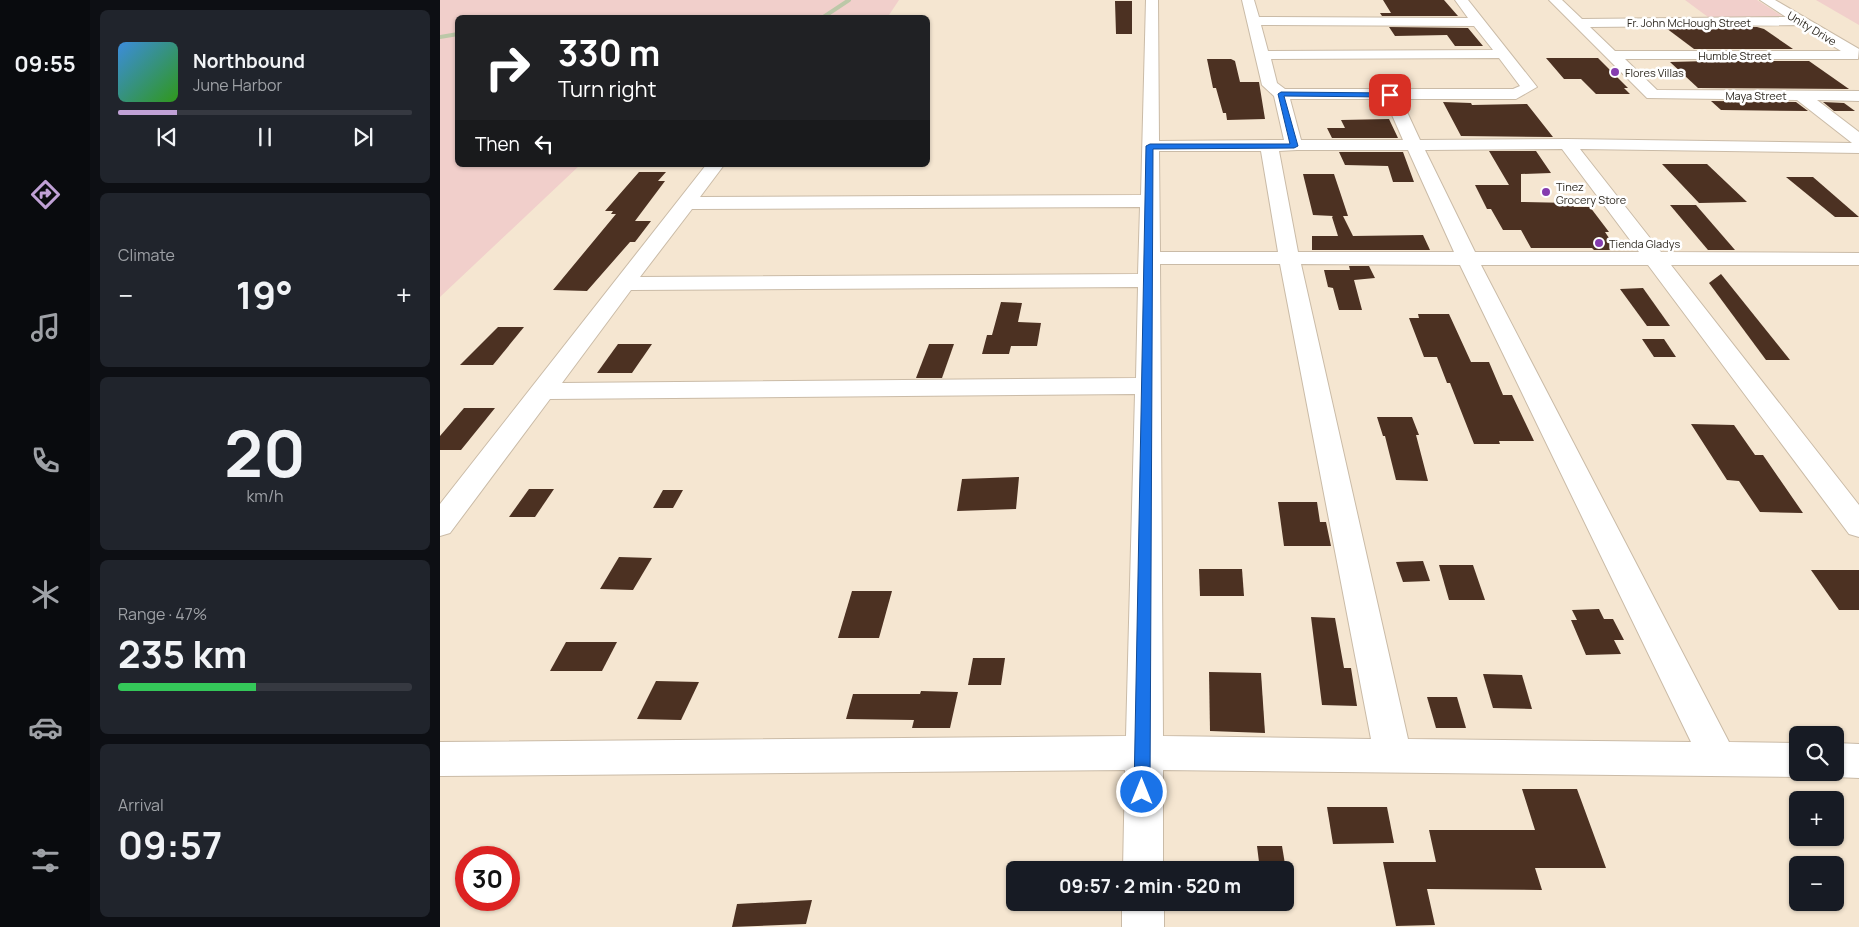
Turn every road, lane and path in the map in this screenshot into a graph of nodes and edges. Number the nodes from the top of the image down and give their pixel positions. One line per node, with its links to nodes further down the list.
1 (1152, 0): 21 (street)
2 (1248, 0): 6 (street)
3 (1461, 0): 8 (street)
4 (1555, 0): 9 (street)
5 (1766, 0): 7 (street, Unity Drive)
6 (1255, 21): 8 (street); 11 (street)
7 (1799, 21): 9 (street, Fr. John McHough Street); 12 (street, Unity Drive)
8 (1479, 22): 10 (street)
9 (1579, 23): 13 (street)
10 (1504, 54): 11 (street); 15 (street)
11 (1262, 55): 14 (street)
12 (1859, 55): 13 (street, Humble Street)
13 (1611, 56): 16 (street, Maya Street)
14 (1281, 94): 15 (street); 22 (street)
15 (1390, 95): 20 (street)
16 (1800, 96): 17 (street, Maya Street); 18 (street)
17 (1859, 96)
18 (1859, 140)
19 (1566, 144): 20 (street); 23 (street); 29 (street)
20 (1415, 145): 22 (street); 28 (street)
21 (1150, 146): 22 (street); 25 (street)
22 (1281, 146): 27 (street)
23 (1859, 148)
24 (713, 167): 26 (street)
25 (1149, 201): 26 (street); 31 (street)
26 (686, 203): 32 (street)
27 (1289, 258): 28 (street); 31 (street); 38 (street)
28 (1467, 258): 29 (street); 40 (street)
29 (1653, 258): 30 (street); 36 (street)
30 (1859, 258)
31 (1148, 269): 32 (street); 33 (street)
32 (624, 284): 34 (street)
33 (1147, 386): 34 (street); 37 (street)
34 (542, 391): 35 (street)
35 (440, 525)
36 (1859, 526)
37 (1142, 753): 38 (street); 39 (street); 44 (street)
38 (1393, 756): 40 (street)
39 (440, 759)
40 (1718, 759): 41 (street)
41 (1789, 760)
42 (1844, 760): 43 (street)
43 (1859, 761)
44 (1143, 861)
45 (1143, 911): 46 (street)
46 (1143, 927)

